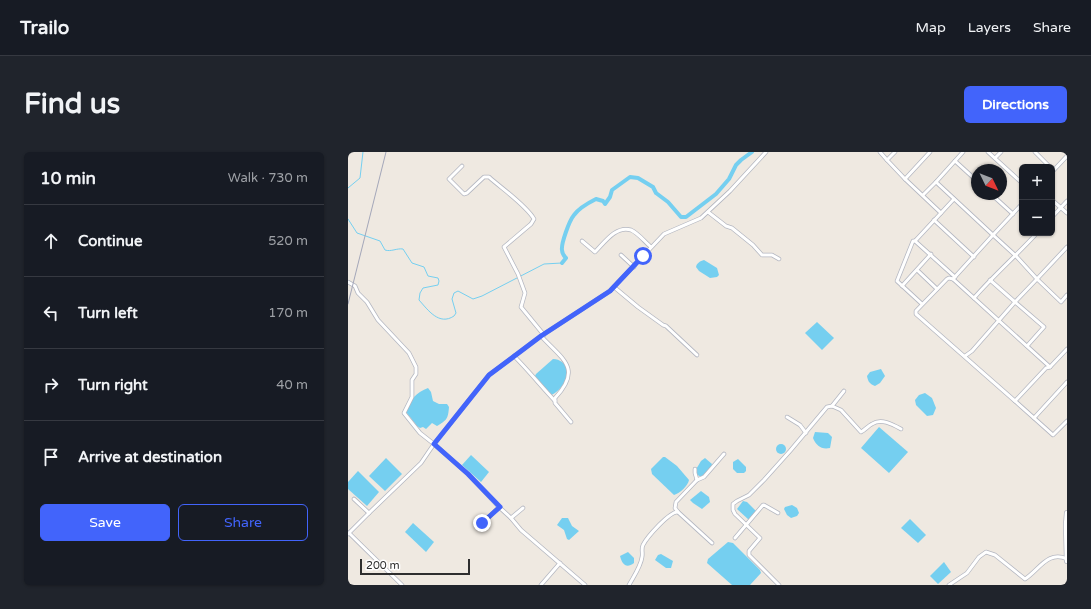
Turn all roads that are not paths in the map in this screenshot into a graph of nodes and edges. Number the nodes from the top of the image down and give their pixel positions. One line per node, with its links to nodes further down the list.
1 (766, 152): 27 (street)
2 (880, 152): 11 (street)
3 (894, 152): 11 (street)
4 (930, 152): 17 (street)
5 (963, 152): 12 (street)
6 (988, 152): 10 (street)
7 (1001, 152): 10 (street)
8 (1035, 152): 13 (street)
9 (1067, 156): 15 (street)
10 (995, 158): 18 (street)
11 (887, 160): 17 (street)
12 (955, 161): 16 (street); 19 (street)
13 (1047, 164)
14 (462, 166): 60 (street)
15 (1055, 166)
16 (971, 176)
17 (905, 179): 20 (street)
18 (1019, 180)
19 (936, 182): 20 (street); 21 (street)
20 (923, 195): 28 (street)
21 (954, 199): 28 (street); 33 (street)
22 (998, 200): 30 (street)
23 (1067, 200): 26 (street)
24 (1055, 203): 26 (street)
25 (1019, 207): 30 (street)
26 (1061, 208): 29 (street); 31 (street)
27 (708, 212): 37 (street); 43 (street)
28 (941, 213): 32 (street)
29 (1067, 213)
30 (1013, 214): 33 (street)
31 (1055, 214)
32 (934, 220): 35 (street); 42 (street)
33 (994, 235): 41 (street); 42 (street)
34 (1034, 236): 41 (street)
35 (915, 240): 39 (street); 50 (street)
36 (582, 241): 37 (street)
37 (651, 247): 44 (street)
38 (1067, 247): 47 (street)
39 (931, 254): 45 (street); 46 (street)
40 (621, 255): 44 (street)
41 (1016, 256): 47 (street); 48 (street)
42 (974, 257): 46 (street)
43 (779, 258)
44 (634, 267): 51 (street)
45 (917, 270): 50 (street); 52 (street)
46 (954, 278): 52 (street); 54 (street)
47 (1037, 279): 55 (street); 56 (street)
48 (990, 280): 54 (street); 56 (street)
49 (348, 282): 78 (street)
50 (902, 286): 58 (street)
51 (614, 287): 60 (street); 63 (street)
52 (938, 289): 58 (street)
53 (1067, 295): 55 (street)
54 (974, 298): 59 (street)
55 (1064, 299): 57 (street)
56 (1015, 302): 59 (street); 61 (street)
57 (1067, 302)
58 (922, 304): 65 (street)
59 (999, 320): 61 (street); 65 (street)
60 (542, 336): 64 (street); 69 (street)
61 (1027, 346): 66 (street)
62 (1067, 349): 66 (street)
63 (697, 355)
64 (514, 356): 69 (street); 78 (street)
65 (965, 356): 70 (street)
66 (1050, 367): 70 (street)
67 (1067, 382): 73 (street)
68 (844, 391): 71 (street)
69 (555, 401): 75 (street)
70 (1015, 401): 73 (street)
71 (832, 406): 76 (street); 77 (street)
72 (787, 417): 77 (street)
73 (1034, 418): 74 (street)
74 (1067, 421)
75 (571, 422)
76 (901, 429)
77 (806, 433): 90 (street)
78 (434, 444): 83 (street); 85 (street)
79 (724, 454): 81 (street)
80 (695, 469): 81 (street)
81 (697, 480): 86 (street)
82 (354, 499): 85 (street)
83 (500, 507): 89 (street); 91 (street)
84 (523, 508): 89 (street)
85 (369, 512): 92 (street)
86 (678, 512): 94 (street); 100 (street)
87 (778, 513): 90 (street)
88 (1067, 513): 95 (main road)
89 (511, 518): 96 (street)
90 (747, 525): 93 (street); 101 (street)
91 (478, 527)
92 (348, 534): 97 (street)
93 (735, 538)
94 (712, 543)
95 (1067, 559): 102 (street)
96 (560, 563): 98 (street); 99 (street)
97 (402, 585)
98 (541, 585)
99 (585, 585)
100 (629, 585)
101 (779, 585)
102 (949, 585)

